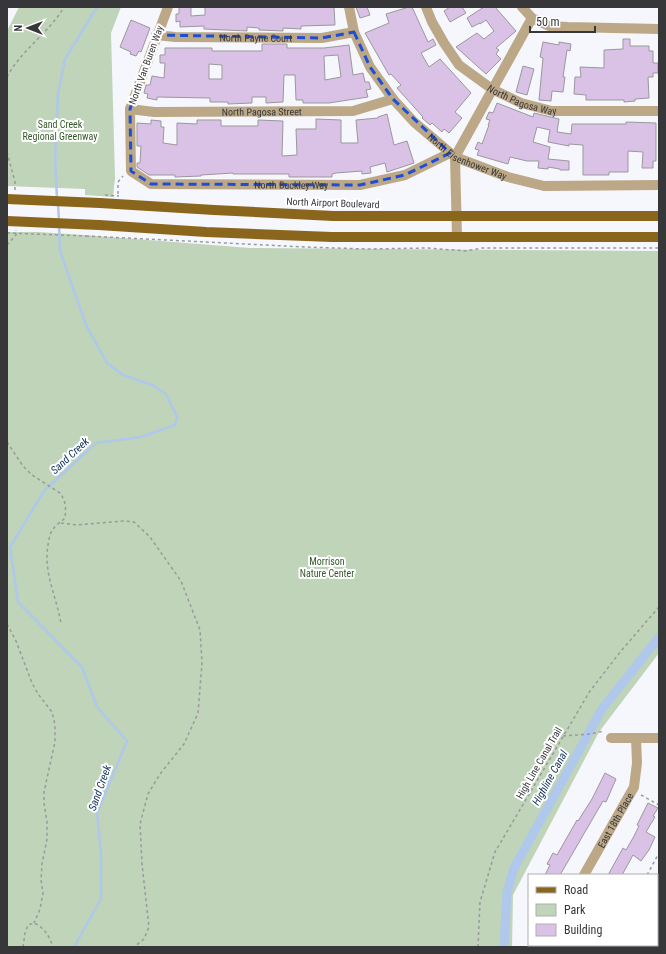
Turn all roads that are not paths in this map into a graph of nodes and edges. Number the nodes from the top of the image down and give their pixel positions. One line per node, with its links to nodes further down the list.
1 (168, 7): 8 (street, North Van Buren Way)
2 (349, 7): 7 (street, North Eisenhower Way)
3 (426, 7): 9 (street, North Pagosa Way)
4 (522, 7): 5 (street)
5 (532, 18): 6 (street); 9 (street)
6 (659, 29)
7 (354, 32): 8 (street, North Payne Court); 10 (street, North Eisenhower Way)
8 (156, 35): 11 (street, North Van Buren Way)
9 (492, 89): 12 (street, North Pagosa Way); 13 (street)
10 (393, 99): 11 (street, North Pagosa Street); 13 (street, North Eisenhower Way)
11 (130, 109): 14 (street, North Van Buren Way)
12 (659, 112)
13 (452, 155): 14 (street, North Buckley Way); 15 (street, North Eisenhower Way); 18 (street)
14 (126, 174)
15 (659, 185)
16 (7, 199): 18 (main road, North Airport Boulevard, bridge)
17 (659, 216): 18 (main road, North Airport Boulevard)
18 (456, 217): 20 (street)
19 (7, 221): 20 (main road, bridge)
20 (457, 237): 21 (main road)
21 (659, 237)
22 (612, 738): 23 (street)
23 (636, 738): 24 (street); 25 (street, East 18th Place)
24 (659, 738)
25 (585, 874)

